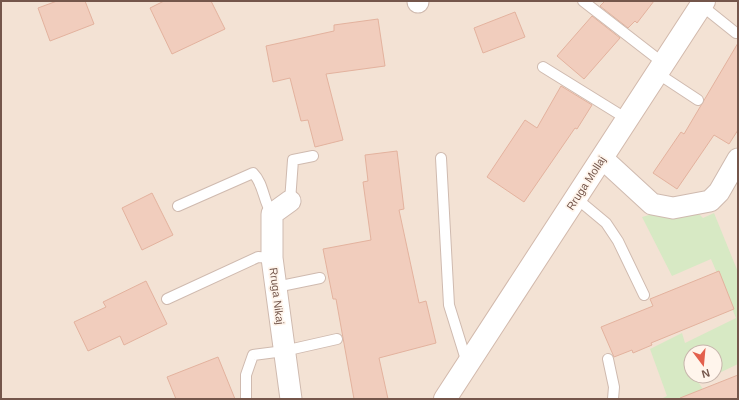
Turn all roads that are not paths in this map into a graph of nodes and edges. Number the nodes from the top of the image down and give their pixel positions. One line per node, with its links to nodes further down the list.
1 (584, 1): 5 (lane)
2 (702, 3): 3 (lane); 5 (street, Rruga Mollaj)
3 (736, 33)
4 (543, 67): 7 (lane)
5 (660, 68): 6 (lane); 7 (street, Rruga Mollaj)
6 (698, 100)
7 (627, 119): 10 (street, Rruga Mollaj)
8 (313, 156): 13 (lane)
9 (441, 158): 24 (lane)
10 (602, 158): 11 (street); 12 (street, Rruga Mollaj)
11 (738, 159)
12 (576, 198): 19 (lane); 24 (street, Rruga Mollaj)
13 (290, 201): 15 (street)
14 (178, 206): 15 (lane)
15 (272, 214): 16 (street, Rruga Nikaj)
16 (272, 258): 18 (street, Rruga Nikaj); 20 (lane)
17 (320, 278): 18 (lane)
18 (276, 287): 22 (street, Rruga Nikaj)
19 (644, 295)
20 (167, 299)
21 (337, 339): 22 (lane)
22 (284, 352): 25 (lane); 26 (street, Rruga Nikaj)
23 (608, 359): 28 (lane)
24 (468, 364): 27 (street, Rruga Mollaj)
25 (246, 399)
26 (291, 399)
27 (445, 399)
28 (613, 399)

